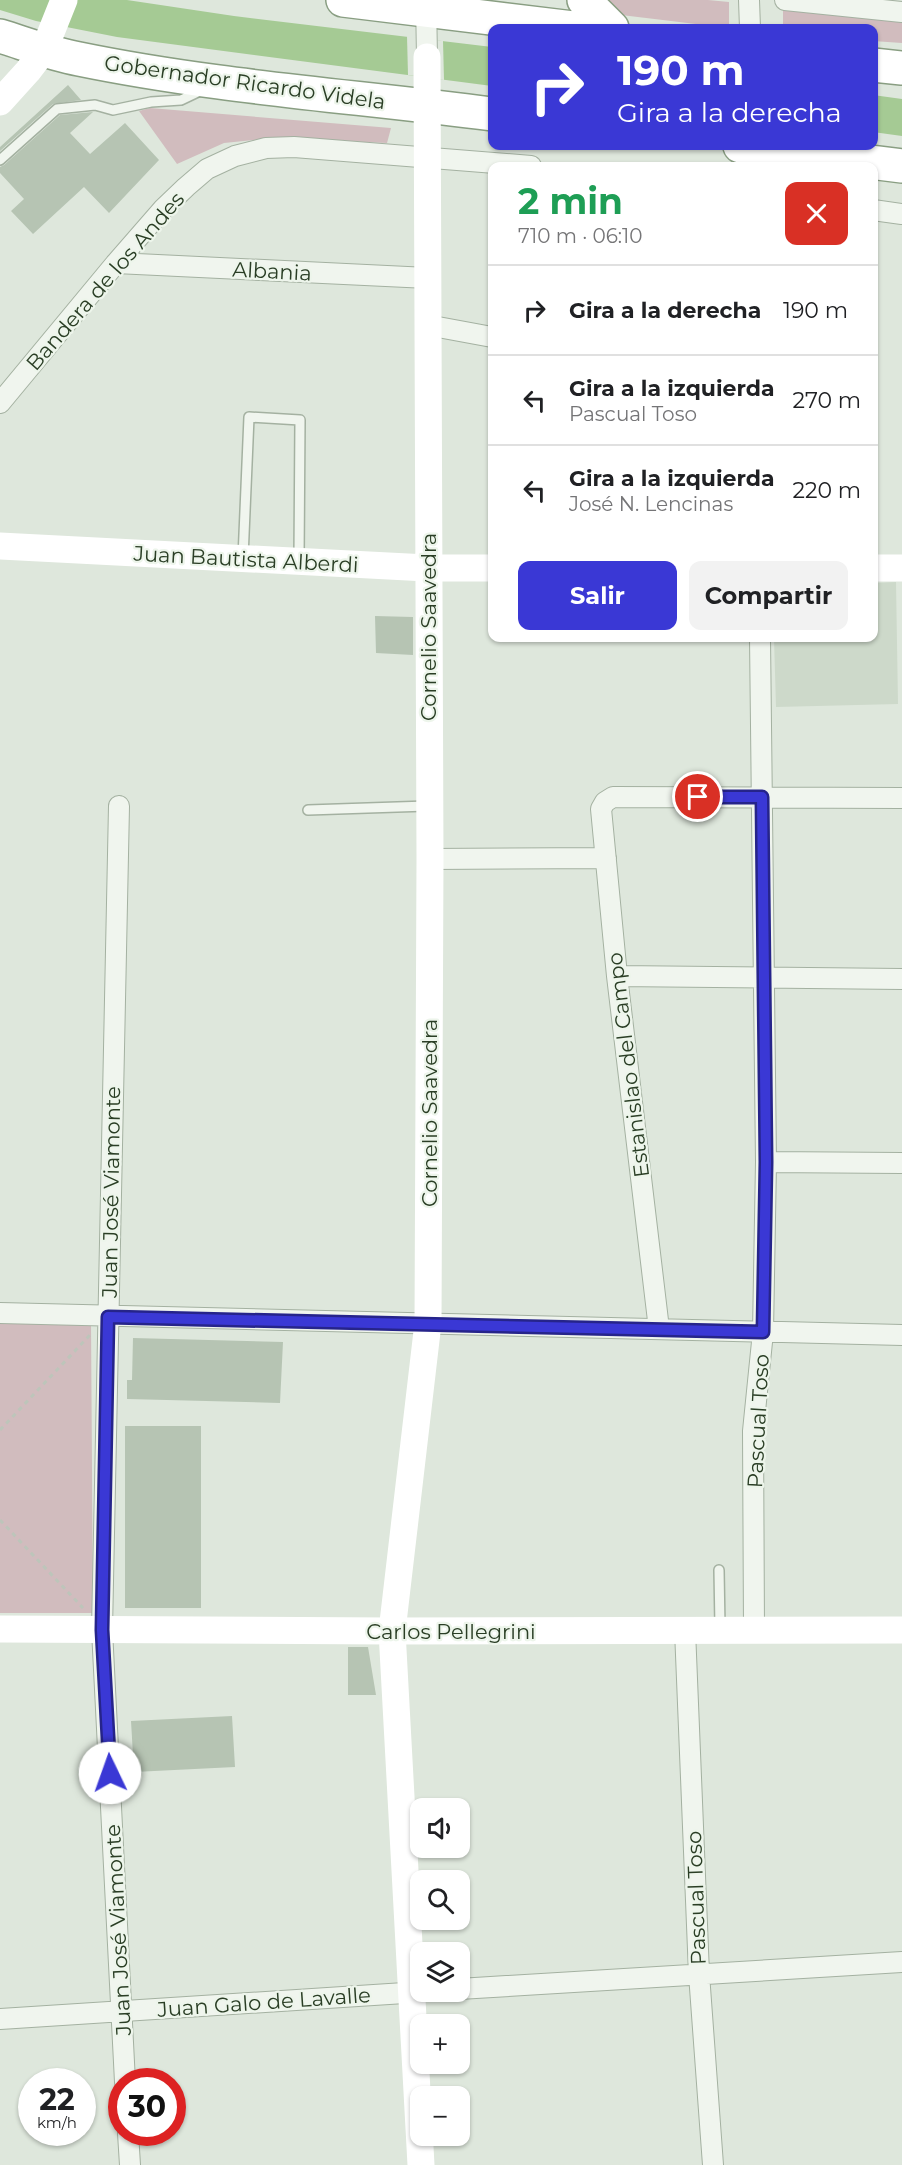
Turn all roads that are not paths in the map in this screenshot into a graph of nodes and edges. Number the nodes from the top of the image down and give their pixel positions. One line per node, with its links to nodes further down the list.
1 (343, 0): 11 (highway, Gobernador Ricardo Videla)
2 (584, 0): 7 (highway)
3 (749, 0): 8 (street)
4 (785, 0): 5 (street)
5 (902, 12)
6 (56, 20): 9 (highway, Gobernador Ricardo Videla); 14 (highway, Gobernador Ricardo Videla); 15 (street)
7 (608, 24)
8 (750, 24)
9 (0, 36)
10 (488, 40): 11 (highway, Gobernador Ricardo Videla)
11 (427, 48): 14 (highway, Gobernador Ricardo Videla); 16 (highway, Gobernador Ricardo Videla); 18 (street, Cornelio Saavedra)
12 (878, 65): 13 (highway)
13 (902, 68)
14 (219, 82): 19 (lane)
15 (2, 97)
16 (488, 110)
17 (750, 151): 20 (highway)
18 (428, 158): 21 (street, Bandera de los Andes); 26 (street, Bandera de los Andes); 27 (street, Cornelio Saavedra)
19 (0, 160)
20 (861, 162)
21 (488, 163)
22 (878, 164): 23 (highway)
23 (902, 166)
24 (878, 211): 25 (street)
25 (902, 214)
26 (116, 263): 27 (street, Albania); 30 (street, Bandera de los Andes)
27 (428, 278): 28 (street, Cornelio Saavedra)
28 (428, 325): 29 (street); 34 (street, Cornelio Saavedra)
29 (488, 336)
30 (0, 403)
31 (0, 546): 32 (street, Juan Bautista Alberdi)
32 (243, 559): 33 (street, Juan Bautista Alberdi); 33 (lane)
33 (299, 561): 34 (street, Juan Bautista Alberdi)
34 (427, 568): 35 (street, Juan Bautista Alberdi); 42 (street, Cornelio Saavedra)
35 (488, 568)
36 (878, 568): 37 (street)
37 (902, 568)
38 (760, 642): 39 (street, Pascual Toso)
39 (762, 797): 40 (street); 44 (street, Estanislao del Campo); 47 (street, Pascual Toso)
40 (902, 798)
41 (119, 806): 52 (street, Juan José Viamonte)
42 (429, 806): 43 (lane); 45 (street, Cornelio Saavedra)
43 (308, 810)
44 (606, 858): 45 (street); 46 (street, Estanislao del Campo)
45 (430, 859): 53 (street, Cornelio Saavedra)
46 (617, 976): 47 (street); 54 (street, Estanislao del Campo)
47 (764, 978): 48 (street); 49 (street, Pascual Toso)
48 (902, 979)
49 (766, 1162): 50 (street); 55 (street, Pascual Toso)
50 (902, 1163)
51 (0, 1313): 52 (street)
52 (108, 1317): 53 (street); 61 (street, Juan José Viamonte)
53 (428, 1323): 54 (street); 64 (street, Cornelio Saavedra)
54 (659, 1329): 55 (street)
55 (763, 1332): 56 (street); 60 (street, Pascual Toso)
56 (902, 1335)
57 (719, 1570): 59 (lane)
58 (0, 1629): 61 (street, Carlos Pellegrini)
59 (720, 1629): 60 (street, Carlos Pellegrini); 62 (street, Carlos Pellegrini)
60 (754, 1629): 63 (street, Carlos Pellegrini)
61 (102, 1630): 64 (street, Carlos Pellegrini); 71 (street, Juan José Viamonte)
62 (685, 1630): 64 (street, Carlos Pellegrini); 67 (street, Pascual Toso)
63 (902, 1630)
64 (392, 1631): 65 (street, Cornelio Saavedra)
65 (412, 1942)
66 (902, 1962): 67 (street)
67 (699, 1974): 68 (street); 77 (street, Pascual Toso)
68 (470, 1988)
69 (410, 1992): 71 (street, Juan Galo de Lavalle)
70 (415, 2002): 76 (street, Cornelio Saavedra)
71 (122, 2011): 72 (street, Juan Galo de Lavalle); 73 (street, Juan José Viamonte)
72 (0, 2019)
73 (124, 2068)
74 (128, 2146): 75 (street)
75 (129, 2165)
76 (421, 2165)
77 (713, 2165)

